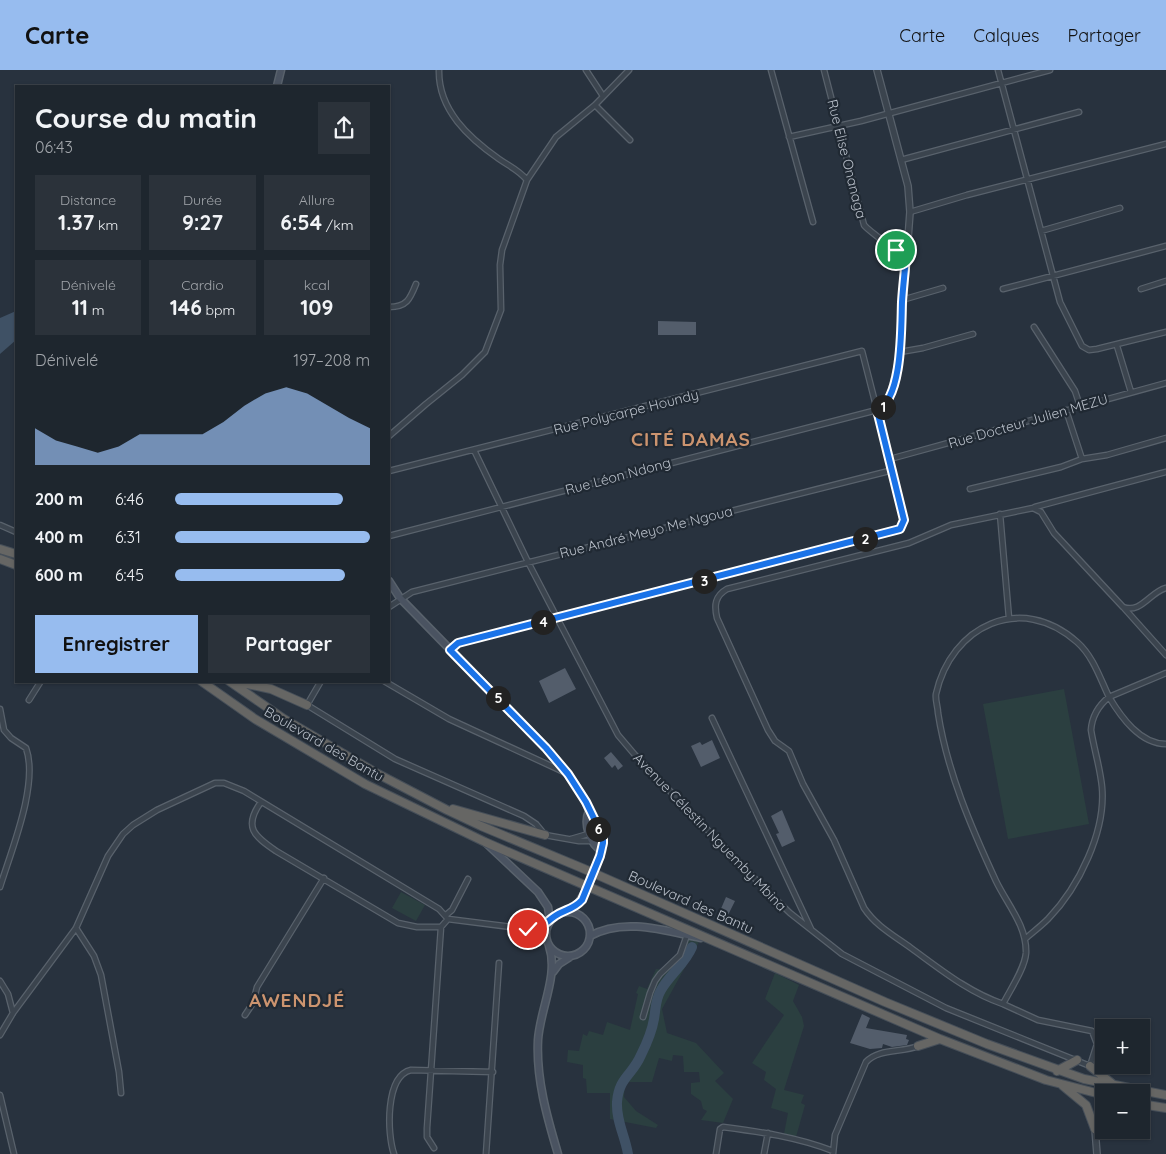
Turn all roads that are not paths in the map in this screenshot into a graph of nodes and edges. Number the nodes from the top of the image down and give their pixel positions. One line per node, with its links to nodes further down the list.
1 (281, 70): 11 (main road)
2 (439, 70): 22 (street)
3 (586, 70): 12 (street)
4 (630, 70): 12 (street)
5 (771, 70): 18 (street)
6 (824, 70): 16 (street, Rue Elise Onanaga)
7 (877, 70): 15 (street)
8 (998, 70): 10 (street)
9 (1050, 70): 10 (street)
10 (1002, 83): 15 (street); 17 (street)
11 (277, 85)
12 (603, 96): 13 (street)
13 (595, 105): 19 (street); 22 (street)
14 (1079, 112): 17 (street)
15 (888, 113): 16 (street); 21 (street)
16 (839, 126): 18 (street); 29 (street, Rue Elise Onanaga)
17 (1016, 130): 21 (street); 23 (street)
18 (789, 137): 26 (street)
19 (630, 140)
20 (1166, 144): 23 (street)
21 (901, 160): 25 (street)
22 (527, 180): 48 (street)
23 (1028, 180): 25 (street); 27 (street)
24 (1120, 208): 27 (street)
25 (910, 212): 29 (street)
26 (813, 222)
27 (1041, 231): 30 (street)
28 (1166, 246): 30 (street)
29 (906, 256): 36 (street)
30 (1054, 276): 34 (street); 41 (street)
31 (1166, 281): 35 (street)
32 (416, 284): 37 (street)
33 (943, 288): 36 (street)
34 (1002, 289)
35 (1140, 289)
36 (902, 300): 42 (street)
37 (390, 307)
38 (1034, 327): 45 (street)
39 (1166, 332): 41 (street)
40 (973, 334): 42 (street)
41 (1117, 346): 44 (street)
42 (900, 352): 46 (street)
43 (1166, 383): 44 (street, Rue Docteur Julien MEZU)
44 (1131, 392): 45 (street, Rue Docteur Julien MEZU)
45 (1080, 406): 47 (street, Rue Docteur Julien MEZU)
46 (877, 410): 50 (street, Rue Polycarpe Houndy); 52 (street); 57 (street, Rue Léon Ndong)
47 (1066, 410): 51 (street); 52 (street, Rue Docteur Julien MEZU)
48 (390, 435)
49 (1166, 438): 51 (street)
50 (474, 450): 54 (street, Rue Polycarpe Houndy); 57 (street, Avenue Célestin Nguemby Mbina)
51 (1082, 459): 56 (street)
52 (890, 460): 53 (street)
53 (893, 470): 66 (street, Rue André Meyo Me Ngoua); 73 (street)
54 (390, 471)
55 (1166, 472): 58 (street)
56 (970, 489)
57 (502, 506): 62 (street, Rue Léon Ndong); 66 (street, Avenue Célestin Nguemby Mbina)
58 (1033, 508): 59 (street); 72 (street)
59 (1000, 514): 74 (street); 126 (street)
60 (0, 525): 61 (street)
61 (15, 532)
62 (390, 536)
63 (0, 549): 64 (highway)
64 (15, 554)
65 (0, 559): 67 (highway)
66 (528, 562): 70 (street, Rue André Meyo Me Ngoua); 73 (street, Avenue Célestin Nguemby Mbina)
67 (15, 565)
68 (390, 583): 70 (main road)
69 (1166, 588): 72 (street)
70 (400, 598): 71 (street, Rue André Meyo Me Ngoua); 75 (main road)
71 (390, 606)
72 (1123, 606): 76 (street)
73 (558, 618): 75 (street); 109 (street, Avenue Célestin Nguemby Mbina)
74 (1009, 618): 84 (street); 119 (street)
75 (450, 650): 90 (main road)
76 (1166, 655)
77 (1166, 672): 84 (street)
78 (40, 683): 85 (street)
79 (203, 683): 101 (highway, Boulevard des Bantu)
80 (232, 683): 92 (highway, Boulevard des Bantu)
81 (242, 683): 86 (highway)
82 (320, 683): 86 (street)
83 (387, 683): 90 (street)
84 (1109, 697): 89 (street); 119 (street)
85 (29, 700)
86 (307, 705): 94 (street)
87 (0, 709): 105 (street)
88 (712, 718): 107 (street)
89 (1166, 744)
90 (568, 774): 93 (main road)
91 (261, 802): 103 (street); 110 (street); 114 (street)
92 (447, 810): 95 (highway); 137 (highway, Boulevard des Bantu)
93 (589, 810): 96 (main road); 98 (main road)
94 (524, 816): 95 (street); 97 (street)
95 (522, 828): 97 (highway)
96 (590, 833): 98 (street); 99 (street); 100 (main road)
97 (545, 835): 99 (street)
98 (603, 838): 100 (street); 102 (main road)
99 (571, 839): 100 (street)
100 (591, 841): 102 (main road)
101 (485, 842): 112 (main road); 120 (highway, Boulevard des Bantu)
102 (601, 854): 106 (main road, bridge)
103 (324, 878): 113 (street); 128 (street)
104 (468, 879): 110 (street)
105 (0, 887)
106 (582, 900): 108 (main road); 111 (main road)
107 (800, 903): 109 (street); 116 (street)
108 (566, 912): 111 (main road); 112 (main road)
109 (790, 913): 116 (street, Avenue Célestin Nguemby Mbina)
110 (447, 917): 113 (street); 115 (street)
111 (586, 920): 118 (main road)
112 (549, 922): 115 (main road); 121 (main road)
113 (441, 927): 136 (street)
114 (76, 928): 127 (street); 143 (street)
115 (528, 929): 121 (main road)
116 (812, 932): 134 (street, Avenue Célestin Nguemby Mbina)
117 (687, 935): 118 (main road); 120 (main road); 129 (street)
118 (590, 936): 122 (main road)
119 (1026, 940): 126 (street)
120 (717, 942): 130 (highway, Boulevard des Bantu)
121 (548, 943): 122 (main road); 124 (main road)
122 (571, 957): 124 (main road)
123 (499, 963): 138 (street)
124 (552, 973): 157 (main road)
125 (0, 981): 127 (street)
126 (1003, 1004): 135 (street)
127 (13, 1013): 131 (street)
128 (245, 1015)
129 (643, 1016)
130 (919, 1030): 132 (highway, Boulevard des Bantu); 133 (highway)
131 (1, 1033)
132 (940, 1039): 133 (highway); 139 (highway, Boulevard des Bantu)
133 (918, 1046): 153 (street)
134 (1077, 1060): 135 (street, Avenue Célestin Nguemby Mbina); 137 (highway)
135 (1090, 1066): 141 (highway)
136 (431, 1071): 138 (street); 152 (street); 155 (street)
137 (1057, 1071): 140 (highway, Boulevard des Bantu)
138 (493, 1072): 156 (street)
139 (1060, 1084): 144 (highway, Boulevard des Bantu); 149 (highway)
140 (1105, 1084)
141 (1112, 1084)
142 (1150, 1092): 146 (highway, Boulevard des Bantu)
143 (121, 1093)
144 (1095, 1093)
145 (0, 1094): 154 (street)
146 (1166, 1095)
147 (1150, 1105): 148 (highway)
148 (1166, 1108)
149 (1095, 1129)
150 (768, 1133): 153 (street); 158 (street); 159 (street)
151 (1096, 1139): 160 (street)
152 (434, 1148)
153 (833, 1152)
154 (14, 1154)
155 (394, 1154)
156 (486, 1154)
157 (558, 1154)
158 (716, 1154)
159 (764, 1154)
160 (1097, 1154)

